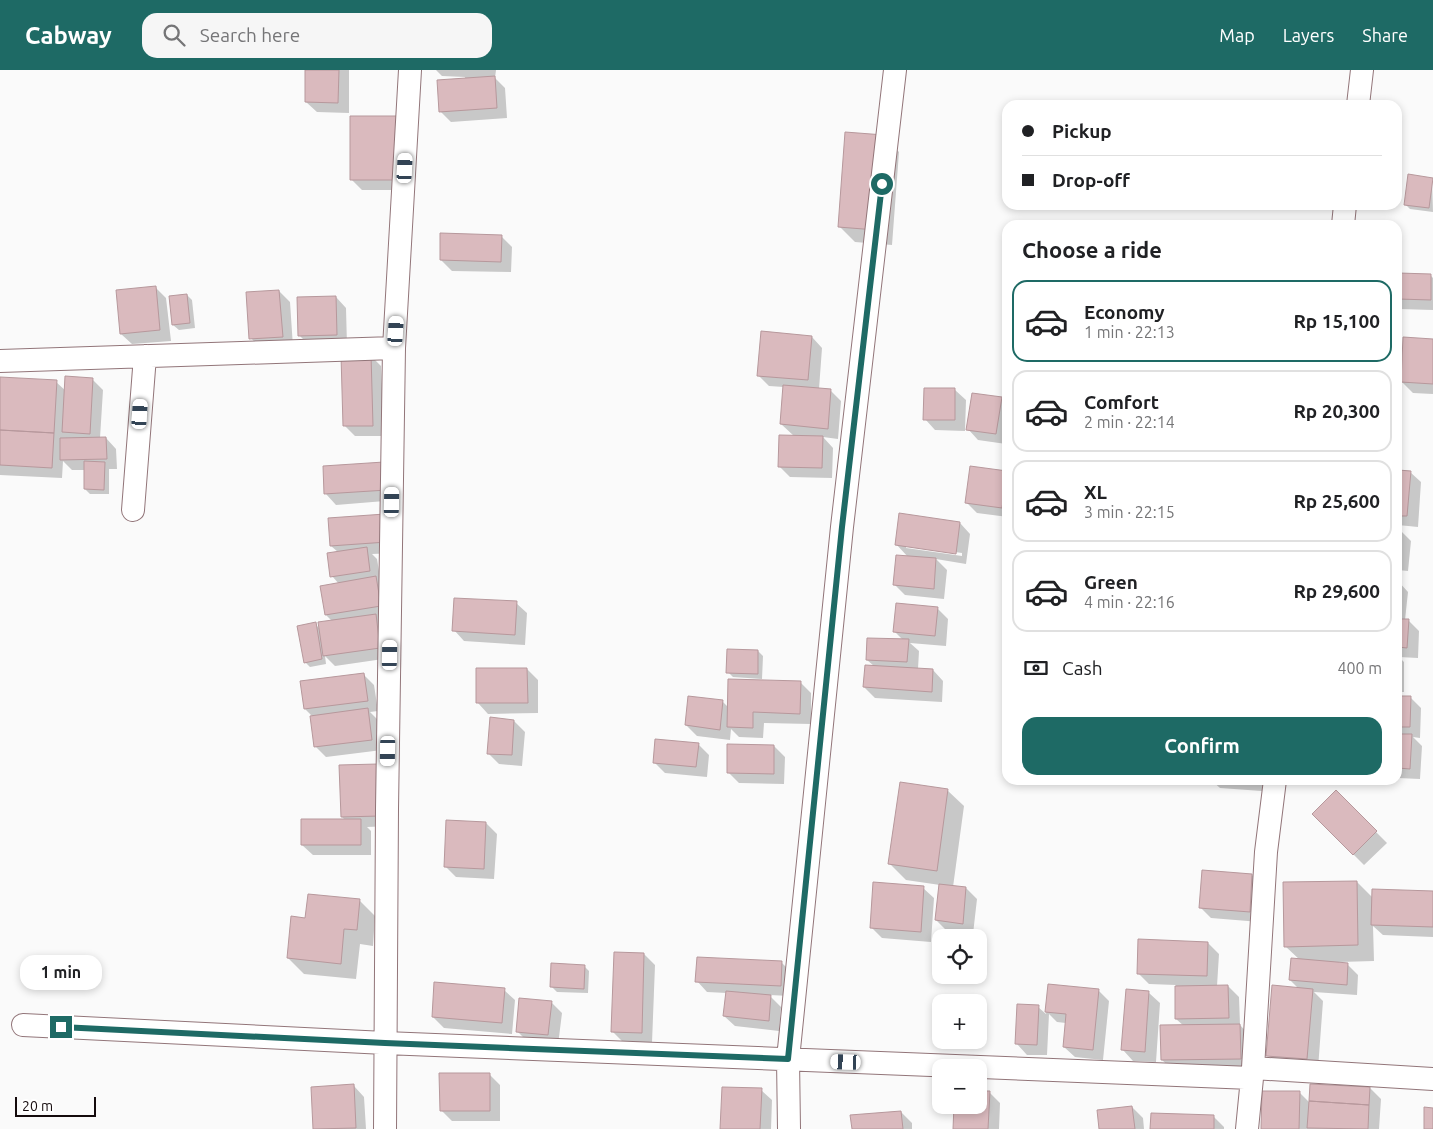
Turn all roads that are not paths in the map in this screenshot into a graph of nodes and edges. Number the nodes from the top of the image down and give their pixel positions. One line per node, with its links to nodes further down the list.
1 (410, 70): 5 (street)
2 (895, 70): 12 (street)
3 (1362, 70): 4 (street)
4 (1359, 100)
5 (394, 348): 6 (street); 11 (street)
6 (145, 356): 7 (street); 8 (street)
7 (0, 361)
8 (133, 510)
9 (1274, 785): 13 (street)
10 (23, 1025): 11 (street)
11 (385, 1043): 12 (street); 15 (street)
12 (788, 1059): 13 (street); 16 (street)
13 (1252, 1073): 14 (street); 17 (street)
14 (1433, 1078)
15 (385, 1129)
16 (789, 1129)
17 (1247, 1129)

